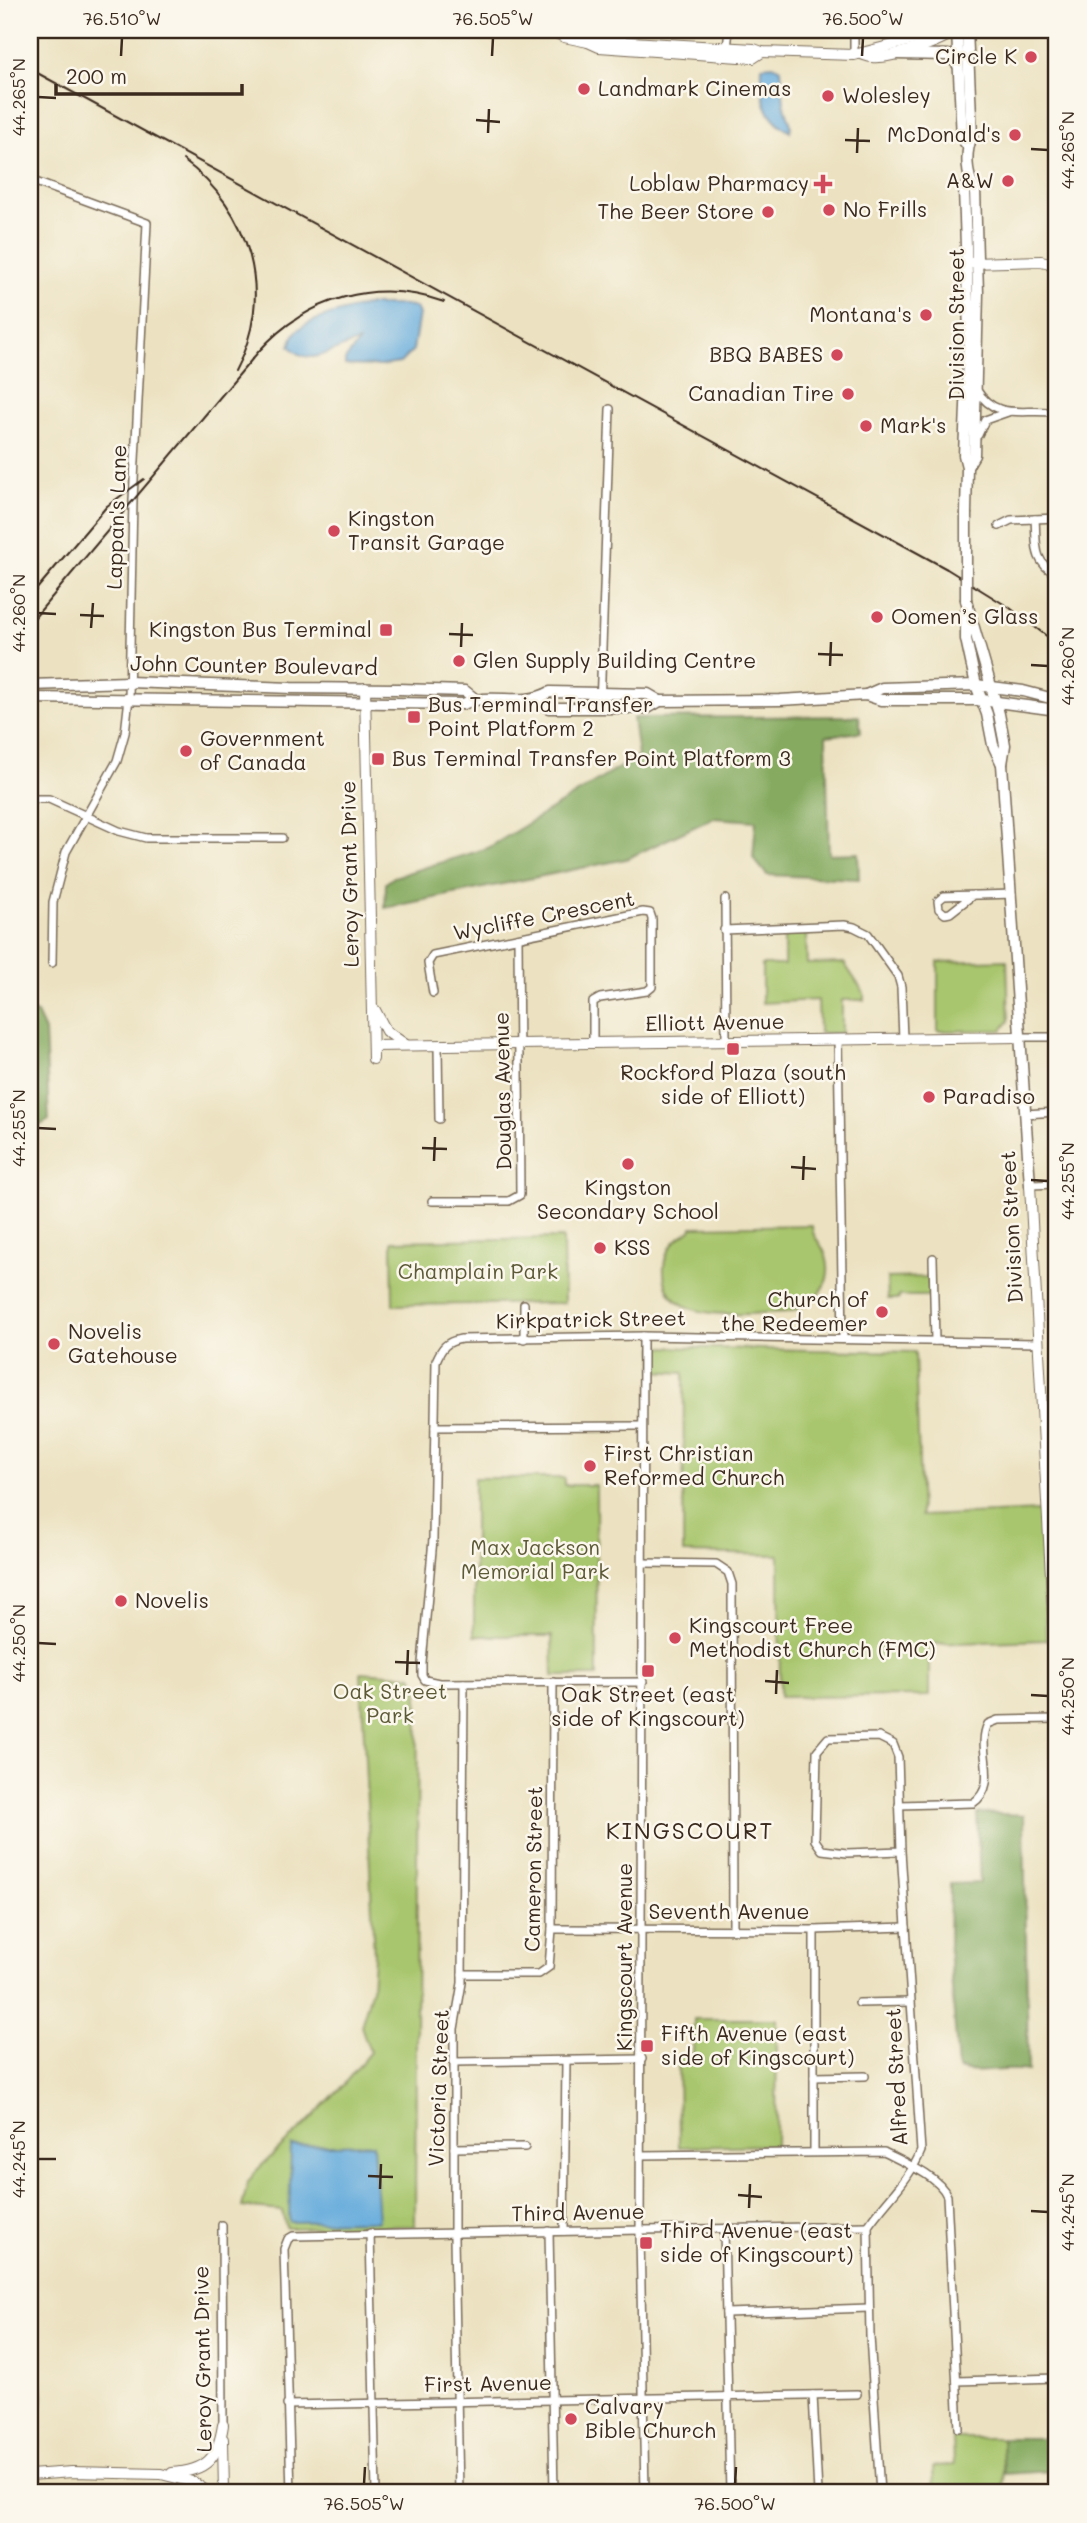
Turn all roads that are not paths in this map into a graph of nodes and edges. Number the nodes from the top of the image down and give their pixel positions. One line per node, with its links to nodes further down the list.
1 (551, 30): 7 (street)
2 (729, 30): 8 (street)
3 (854, 30): 11 (street)
4 (943, 30): 11 (street)
5 (956, 30): 10 (street); 12 (main road, Division Street)
6 (967, 30): 13 (main road, Division Street)
7 (587, 41): 8 (street); 9 (street)
8 (727, 48): 9 (street)
9 (762, 52): 11 (street)
10 (897, 54): 11 (street); 12 (main road)
11 (858, 55)
12 (958, 65): 13 (main road, Division Street)
13 (968, 146): 15 (main road, Division Street)
14 (30, 180): 28 (street, Lappan's Lane)
15 (972, 263): 16 (street); 17 (main road, Division Street); 22 (main road, Division Street)
16 (1057, 305)
17 (976, 388): 19 (street); 21 (main road, Division Street)
18 (610, 409): 33 (street)
19 (1008, 412): 20 (street); 21 (street)
20 (1057, 412)
21 (974, 445): 22 (main road, Division Street)
22 (967, 467): 27 (main road, Division Street, bridge)
23 (1057, 518): 24 (street)
24 (1035, 519): 25 (street); 26 (street)
25 (999, 526)
26 (1057, 575)
27 (966, 600): 30 (main road, Division Street); 31 (main road, Division Street)
28 (129, 682): 29 (main road, John Counter Boulevard); 32 (main road, John Counter Boulevard); 36 (street, Lappan's Lane)
29 (30, 685)
30 (976, 685): 31 (main road); 34 (main road); 39 (main road, Division Street)
31 (990, 686): 41 (main road, Division Street); 43 (main road)
32 (365, 688): 37 (main road, John Counter Boulevard); 42 (street, Leroy Grant Drive)
33 (600, 693): 38 (main road, John Counter Boulevard); 40 (main road, John Counter Boulevard); 44 (street)
34 (866, 695): 39 (main road); 40 (main road, John Counter Boulevard)
35 (30, 698): 36 (main road, John Counter Boulevard)
36 (129, 698): 42 (main road, John Counter Boulevard); 48 (street, Lappan's Lane)
37 (475, 699): 38 (main road, John Counter Boulevard); 42 (main road, John Counter Boulevard)
38 (537, 700): 44 (main road, John Counter Boulevard)
39 (982, 700): 41 (main road); 46 (main road, Division Street)
40 (660, 701): 44 (main road, John Counter Boulevard)
41 (995, 702): 45 (main road); 46 (main road, Division Street)
42 (365, 704): 57 (street, Leroy Grant Drive)
43 (1057, 704)
44 (600, 708)
45 (1057, 710)
46 (1002, 764): 50 (main road, Division Street)
47 (30, 799): 48 (street)
48 (86, 816): 49 (street); 55 (street, Lappan's Lane)
49 (282, 838)
50 (1012, 894): 51 (street); 58 (main road, Division Street)
51 (972, 895)
52 (725, 899): 53 (street)
53 (724, 930): 60 (street); 62 (street)
54 (518, 938): 56 (street, Wycliffe Crescent); 63 (street, Wycliffe Crescent); 64 (street, Douglas Avenue)
55 (52, 963)
56 (433, 993)
57 (372, 999): 65 (street, Leroy Grant Drive); 66 (street)
58 (1019, 1037): 59 (street, Elliott Avenue); 60 (street, Elliott Avenue); 70 (main road, Division Street)
59 (1057, 1037)
60 (903, 1039): 61 (street, Elliott Avenue)
61 (838, 1040): 62 (street, Elliott Avenue); 79 (street)
62 (726, 1042): 63 (street, Elliott Avenue)
63 (593, 1044): 64 (street, Elliott Avenue)
64 (520, 1045): 67 (street, Elliott Avenue); 74 (street, Douglas Avenue)
65 (373, 1046): 66 (street, Elliott Avenue); 68 (street, Leroy Grant Drive)
66 (409, 1047): 67 (street, Elliott Avenue)
67 (438, 1047): 71 (street)
68 (373, 1059)
69 (1057, 1112): 70 (street)
70 (1026, 1114): 73 (main road, Division Street)
71 (439, 1119)
72 (1057, 1184): 73 (street)
73 (1030, 1185): 81 (street, Division Street)
74 (432, 1200)
75 (933, 1258): 80 (street)
76 (524, 1304): 78 (street)
77 (643, 1336): 78 (street, Kirkpatrick Street); 79 (street, Kirkpatrick Street); 82 (street, Kingscourt Avenue)
78 (524, 1339): 83 (street, Kirkpatrick Street)
79 (843, 1339): 80 (street, Kirkpatrick Street)
80 (935, 1341): 81 (street, Kirkpatrick Street)
81 (1037, 1343): 88 (street, Division Street)
82 (642, 1426): 83 (street); 84 (street, Kingscourt Avenue)
83 (435, 1427): 87 (street)
84 (643, 1563): 86 (street, Kingscourt Avenue); 95 (street)
85 (553, 1682): 86 (street); 87 (street); 93 (street, Cameron Street)
86 (643, 1682): 94 (street, Kingscourt Avenue)
87 (464, 1683): 97 (street, Victoria Street)
88 (1057, 1687)
89 (1057, 1719): 90 (street)
90 (900, 1805): 91 (street, Alfred Street); 91 (street, Alfred Street)
91 (901, 1851): 92 (street, Alfred Street)
92 (906, 1927): 96 (street, Seventh Avenue); 98 (street, Alfred Street)
93 (552, 1928): 94 (street, Seventh Avenue); 97 (street, Cameron Street)
94 (642, 1929): 95 (street, Seventh Avenue); 100 (street, Kingscourt Avenue)
95 (733, 1929): 96 (street, Seventh Avenue)
96 (814, 1930): 104 (street)
97 (462, 1974): 102 (street, Victoria Street)
98 (910, 2002): 99 (street); 109 (street, Alfred Street)
99 (859, 2003)
100 (642, 2059): 101 (street); 108 (street, Kingscourt Avenue)
101 (566, 2060): 102 (street); 115 (street)
102 (454, 2062): 106 (street, Victoria Street)
103 (865, 2076): 104 (street)
104 (814, 2077): 107 (street)
105 (525, 2147): 106 (street)
106 (454, 2148): 116 (street, Victoria Street)
107 (814, 2151): 108 (street); 109 (street)
108 (641, 2155): 113 (street, Kingscourt Avenue)
109 (915, 2167): 111 (street, Alfred Street); 121 (street)
110 (222, 2225): 130 (street, Leroy Grant Drive)
111 (868, 2225): 112 (street, Third Avenue); 118 (street)
112 (724, 2229): 113 (street, Third Avenue); 119 (street)
113 (640, 2230): 115 (street, Third Avenue); 125 (street, Kingscourt Avenue)
114 (548, 2231): 115 (street, Third Avenue); 116 (street, Third Avenue); 126 (street)
115 (564, 2231)
116 (454, 2232): 117 (street, Third Avenue); 127 (street, Victoria Street)
117 (369, 2233): 128 (street); 129 (street, Third Avenue)
118 (869, 2308): 119 (street); 143 (street)
119 (726, 2313): 124 (street)
120 (1057, 2378): 121 (street)
121 (957, 2381): 131 (street)
122 (857, 2394): 123 (street, First Avenue)
123 (813, 2395): 124 (street, First Avenue); 142 (street)
124 (728, 2396): 125 (street, First Avenue); 141 (street)
125 (643, 2398): 126 (street, First Avenue); 140 (street, Kingscourt Avenue)
126 (552, 2400): 127 (street, First Avenue); 139 (street)
127 (457, 2402): 128 (street, First Avenue); 138 (street, Victoria Street)
128 (374, 2404): 129 (street, First Avenue); 137 (street)
129 (287, 2405): 136 (street)
130 (223, 2425): 132 (street); 135 (street, Leroy Grant Drive)
131 (959, 2428)
132 (161, 2474): 133 (street); 134 (street)
133 (30, 2475)
134 (209, 2493)
135 (226, 2493)
136 (291, 2493)
137 (376, 2493)
138 (459, 2493)
139 (554, 2493)
140 (645, 2493)
141 (730, 2493)
142 (818, 2493)
143 (880, 2493)

